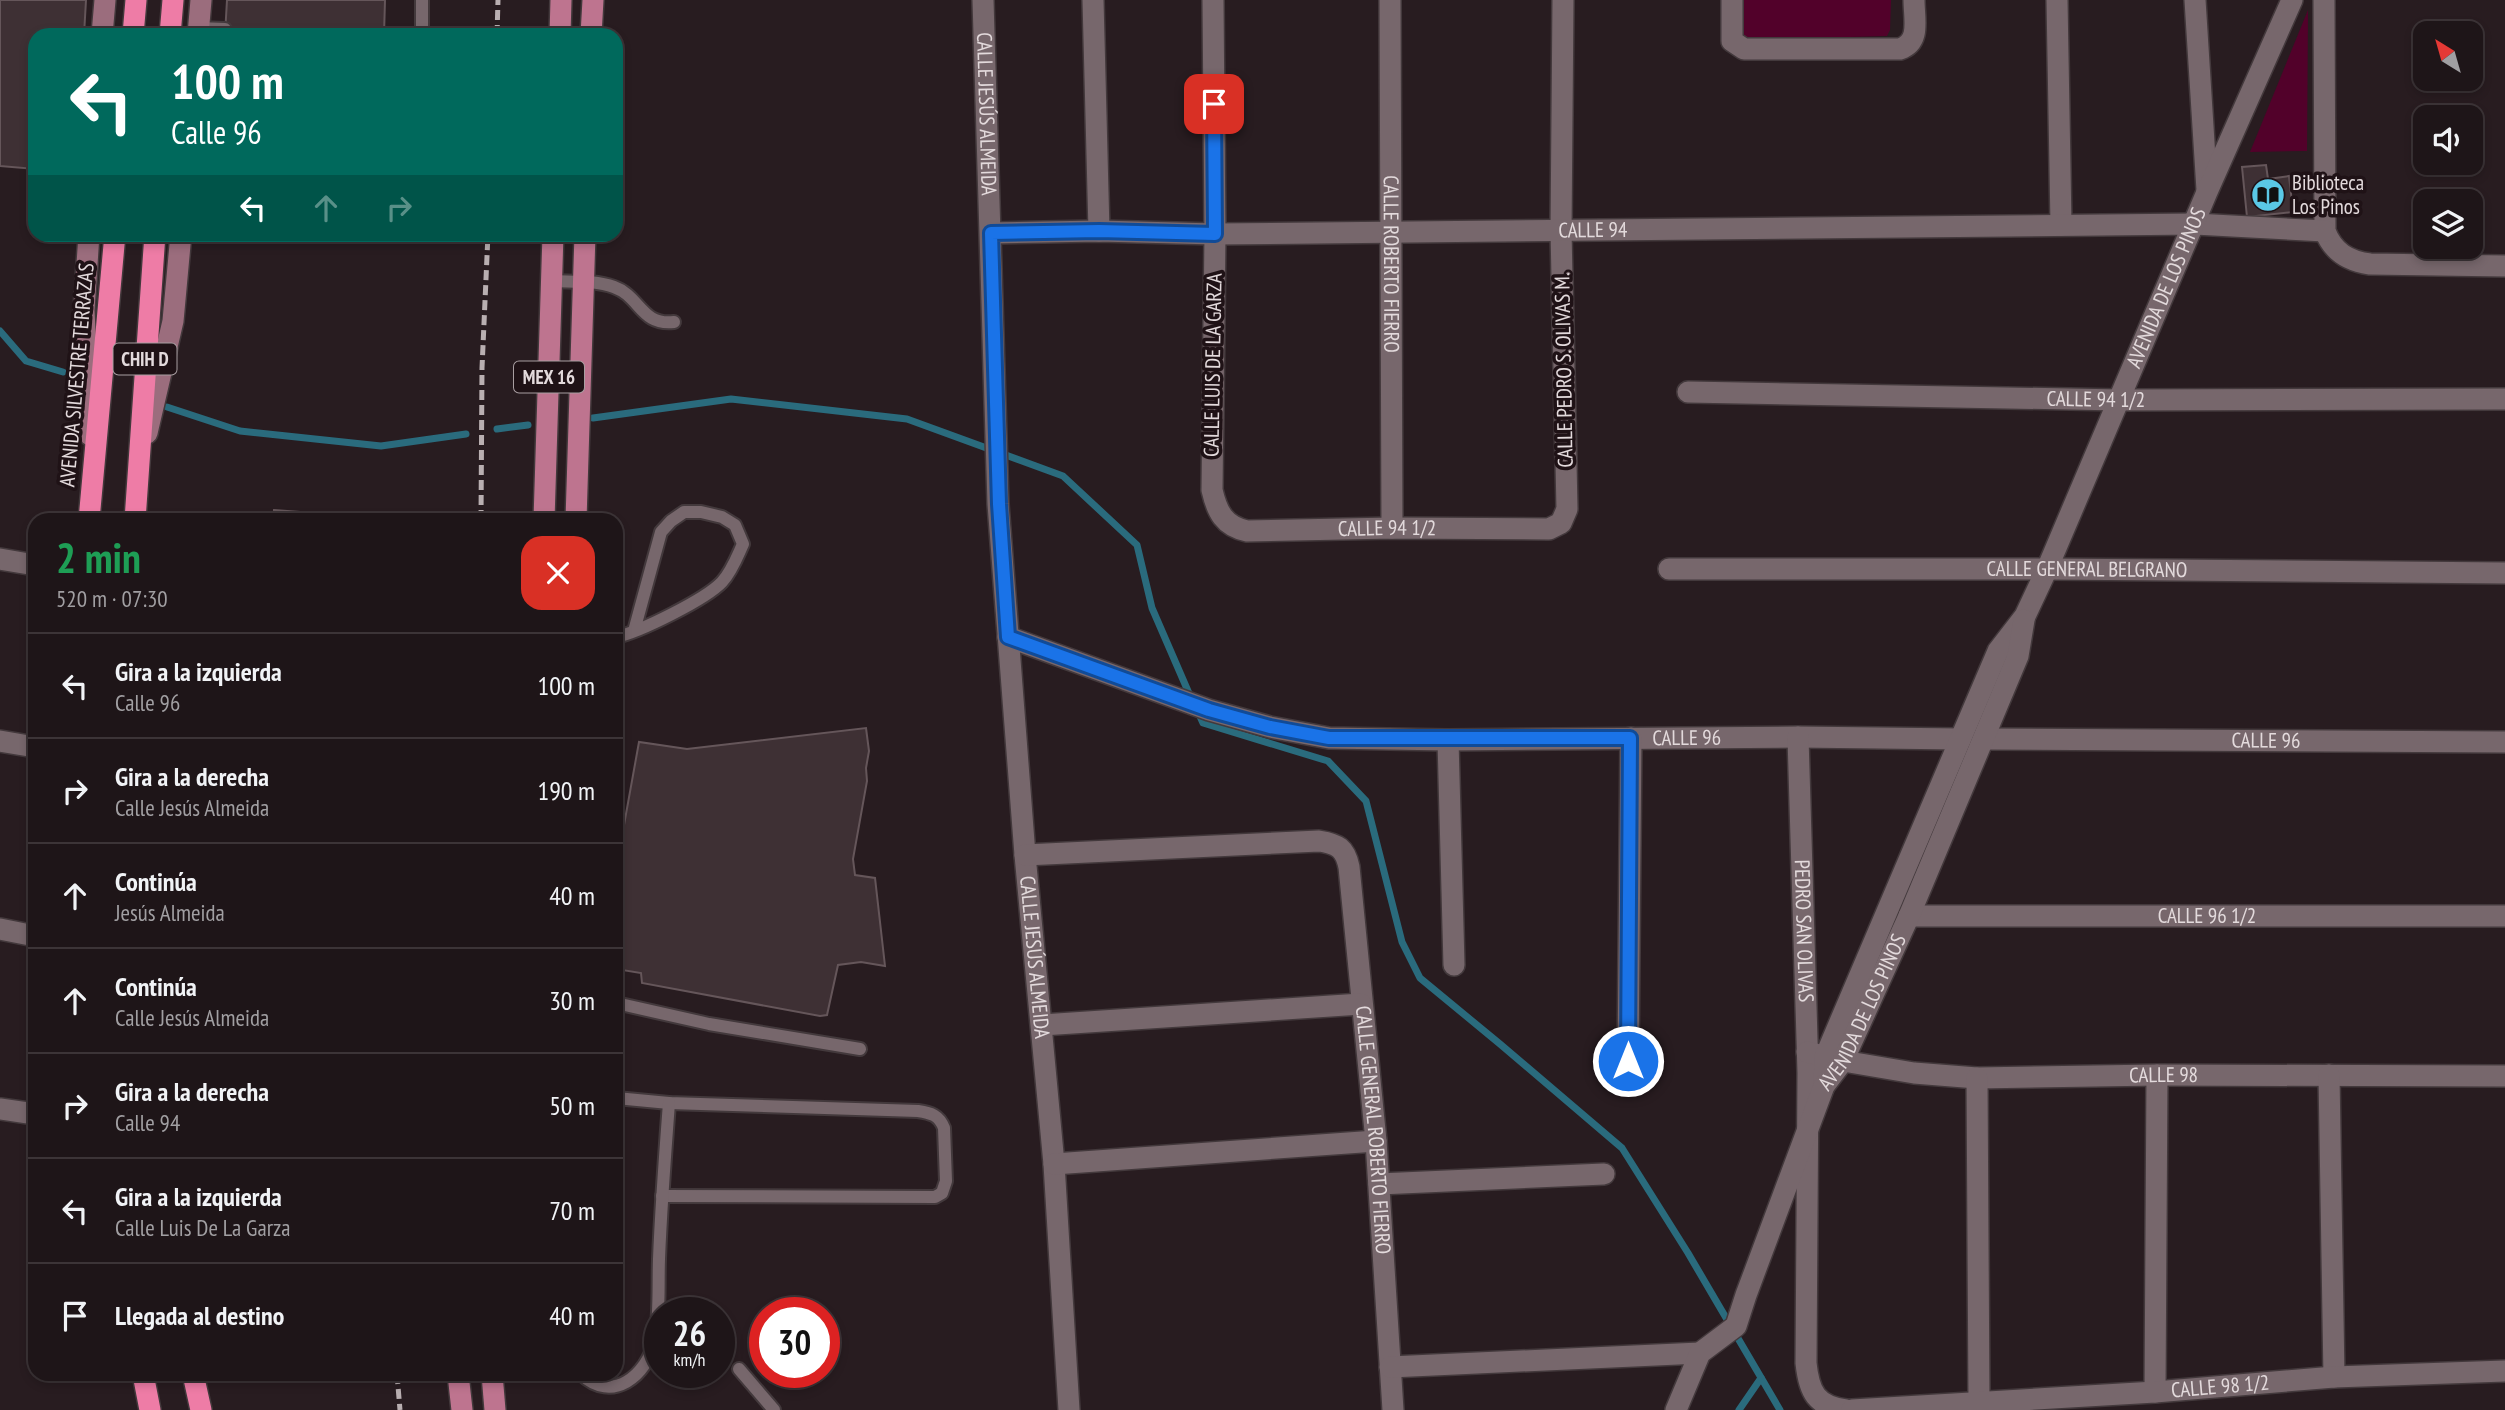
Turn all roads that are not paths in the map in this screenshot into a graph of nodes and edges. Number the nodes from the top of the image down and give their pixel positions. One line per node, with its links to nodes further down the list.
1 (106, 0): 19 (street)
2 (136, 0): 20 (highway)
3 (173, 0): 21 (highway)
4 (201, 0): 22 (street)
5 (422, 0): 23 (lane)
6 (561, 0): 24 (main road)
7 (593, 0): 25 (main road)
8 (983, 0): 32 (street, CALLE JESÚS ALMEIDA)
9 (1093, 0): 30 (street)
10 (1213, 0): 33 (street, CALLE LUIS DE LA GARZA)
11 (1390, 0): 31 (street, CALLE ROBERTO FIERRO)
12 (1563, 0): 29 (street, CALLE PEDRO S. OLIVAS M.)
13 (1732, 0): 14 (street)
14 (1914, 0)
15 (2057, 0): 28 (street)
16 (2195, 0): 26 (street)
17 (2292, 0): 26 (street, AVENIDA DE LOS PINOS)
18 (2324, 0): 34 (street)
19 (103, 28)
20 (134, 28)
21 (171, 28)
22 (198, 28)
23 (422, 28)
24 (560, 28)
25 (592, 28)
26 (2207, 192): 27 (street, AVENIDA DE LOS PINOS)
27 (2195, 224): 28 (street, CALLE 94); 34 (street, CALLE 94); 47 (street, AVENIDA DE LOS PINOS)
28 (2061, 225): 29 (street, CALLE 94)
29 (1561, 230): 31 (street, CALLE 94); 55 (street, CALLE PEDRO S. OLIVAS M.)
30 (1099, 231): 32 (street, CALLE 94); 33 (street, CALLE 94)
31 (1391, 232): 33 (street, CALLE 94); 56 (street, CALLE ROBERTO FIERRO)
32 (991, 233): 65 (street, CALLE JESÚS ALMEIDA)
33 (1215, 234): 54 (street, CALLE LUIS DE LA GARZA)
34 (2330, 239): 41 (street)
35 (88, 242): 48 (street, CHIH D)
36 (114, 242): 48 (highway, AVENIDA SILVESTRE TERRAZAS)
37 (154, 242): 49 (highway, CHIH D)
38 (180, 242): 49 (street, CHIH D)
39 (553, 242): 42 (main road, MEX 16)
40 (585, 242): 43 (main road, MEX 16)
41 (2505, 266)
42 (552, 281): 43 (lane); 52 (main road, MEX 16)
43 (584, 282): 44 (lane); 53 (main road, MEX 16)
44 (674, 322)
45 (1688, 392): 47 (street, CALLE 94 1/2)
46 (2505, 399): 47 (street, CALLE 94 1/2)
47 (2120, 400): 60 (street, AVENIDA DE LOS PINOS)
48 (92, 477): 50 (highway, AVENIDA SILVESTRE TERRAZAS / CHIH D)
49 (136, 483): 51 (highway, CHIH D)
50 (89, 513)
51 (135, 513)
52 (544, 513)
53 (576, 513)
54 (1222, 518): 56 (street, CALLE 94 1/2)
55 (1556, 527): 56 (street, CALLE 94 1/2)
56 (1392, 528)
57 (0, 559): 58 (street)
58 (28, 564)
59 (1668, 569): 60 (street, CALLE GENERAL BELGRANO)
60 (2047, 569): 61 (street, CALLE GENERAL BELGRANO); 62 (street, AVENIDA DE LOS PINOS)
61 (2505, 573)
62 (2025, 616): 68 (street, AVENIDA DE LOS PINOS); 70 (street, AVENIDA DE LOS PINOS)
63 (634, 631): 63 (lane); 64 (lane)
64 (623, 635)
65 (1008, 637): 69 (street, CALLE 96); 74 (street, CALLE JESÚS ALMEIDA)
66 (1798, 737): 67 (street, CALLE 96); 68 (street, CALLE 96); 84 (street, PEDRO SAN OLIVAS)
67 (1630, 738): 69 (street, CALLE 96); 85 (street)
68 (1960, 739): 84 (street, AVENIDA DE LOS PINOS)
69 (1448, 740): 79 (street)
70 (1984, 740): 72 (street, CALLE 96); 75 (street, AVENIDA DE LOS PINOS)
71 (0, 741): 73 (street)
72 (2505, 742)
73 (28, 746)
74 (1025, 855): 80 (street, CALLE GENERAL ROBERTO FIERRO); 82 (street, CALLE JESÚS ALMEIDA)
75 (1909, 916): 76 (street, CALLE 96 1/2); 84 (street, AVENIDA DE LOS PINOS)
76 (2505, 916)
77 (0, 929): 78 (street)
78 (28, 935)
79 (1454, 965)
80 (1361, 1004): 82 (street); 95 (street, CALLE GENERAL ROBERTO FIERRO)
81 (623, 1005): 83 (lane)
82 (1042, 1025): 96 (street, CALLE JESÚS ALMEIDA)
83 (860, 1049)
84 (1825, 1057): 89 (street, CALLE 98); 94 (street, PEDRO SAN OLIVAS); 94 (street, AVENIDA DE LOS PINOS)
85 (1628, 1061)
86 (2157, 1075): 87 (street, CALLE 98); 89 (street, CALLE 98); 110 (street)
87 (2329, 1075): 88 (street, CALLE 98); 104 (street)
88 (2505, 1076)
89 (1977, 1078): 111 (street)
90 (623, 1099): 91 (lane)
91 (670, 1103): 99 (lane); 99 (lane)
92 (0, 1109): 93 (street)
93 (28, 1113)
94 (1808, 1127): 100 (street); 120 (street, PEDRO SAN OLIVAS)
95 (1376, 1141): 96 (street); 98 (street, CALLE GENERAL ROBERTO FIERRO)
96 (1054, 1164): 117 (street, CALLE JESÚS ALMEIDA)
97 (1604, 1174): 98 (street)
98 (1379, 1184): 101 (street, CALLE GENERAL ROBERTO FIERRO)
99 (662, 1196): 109 (lane)
100 (1700, 1353): 101 (street); 119 (street)
101 (1390, 1367): 118 (street, CALLE GENERAL ROBERTO FIERRO)
102 (740, 1369): 116 (lane)
103 (2505, 1371): 104 (street, CALLE 98 1/2)
104 (2334, 1377): 110 (street, CALLE 98 1/2)
105 (144, 1381): 112 (highway)
106 (195, 1381): 113 (highway)
107 (459, 1381): 114 (main road)
108 (493, 1381): 115 (main road)
109 (590, 1381)
110 (2155, 1392): 111 (street, CALLE 98 1/2)
111 (1979, 1402): 121 (street, CALLE 98 1/2)
112 (150, 1410)
113 (201, 1410)
114 (462, 1410)
115 (495, 1410)
116 (774, 1410)
117 (1069, 1410)
118 (1393, 1410)
119 (1676, 1410)
120 (1846, 1410)
121 (1852, 1410)

